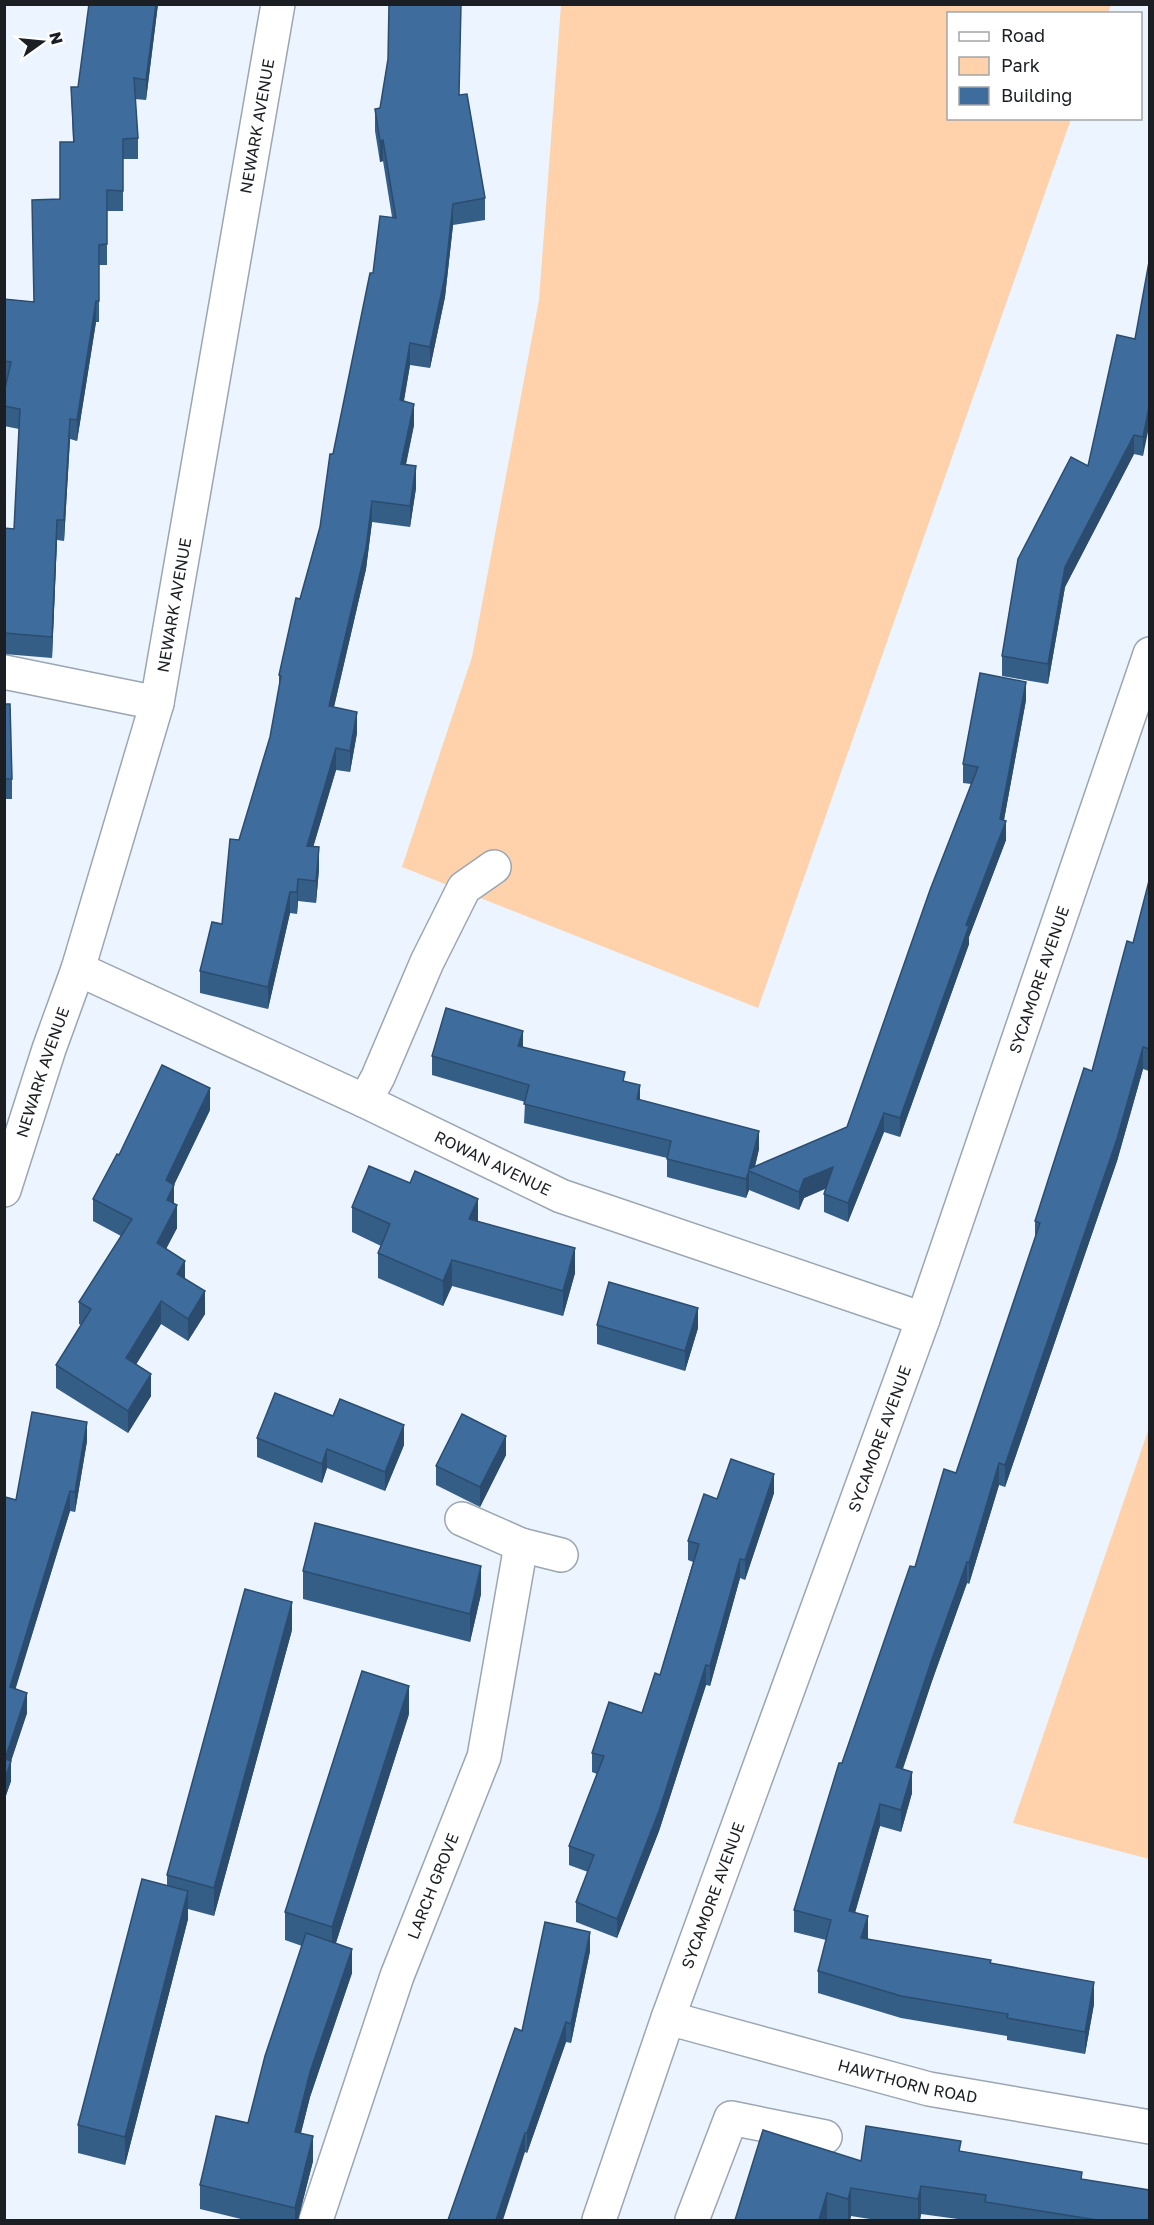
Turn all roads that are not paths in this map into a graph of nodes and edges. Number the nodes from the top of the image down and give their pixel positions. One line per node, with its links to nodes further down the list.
1 (278, 4): 4 (street, NEWARK AVENUE)
2 (1149, 654): 9 (street, SYCAMORE AVENUE)
3 (4, 672): 4 (street)
4 (157, 703): 6 (street, NEWARK AVENUE)
5 (494, 867): 7 (street)
6 (78, 969): 7 (street, ROWAN AVENUE); 8 (street, NEWARK AVENUE)
7 (364, 1101): 9 (street, ROWAN AVENUE)
8 (4, 1190)
9 (923, 1319): 13 (street, SYCAMORE AVENUE)
10 (462, 1519): 11 (street)
11 (521, 1545): 12 (street); 16 (street, LARCH GROVE)
12 (561, 1555)
13 (668, 2018): 14 (street, HAWTHORN ROAD); 17 (street, SYCAMORE AVENUE)
14 (1149, 2127)
15 (825, 2137): 18 (street)
16 (316, 2220)
17 (599, 2220)
18 (692, 2220)

